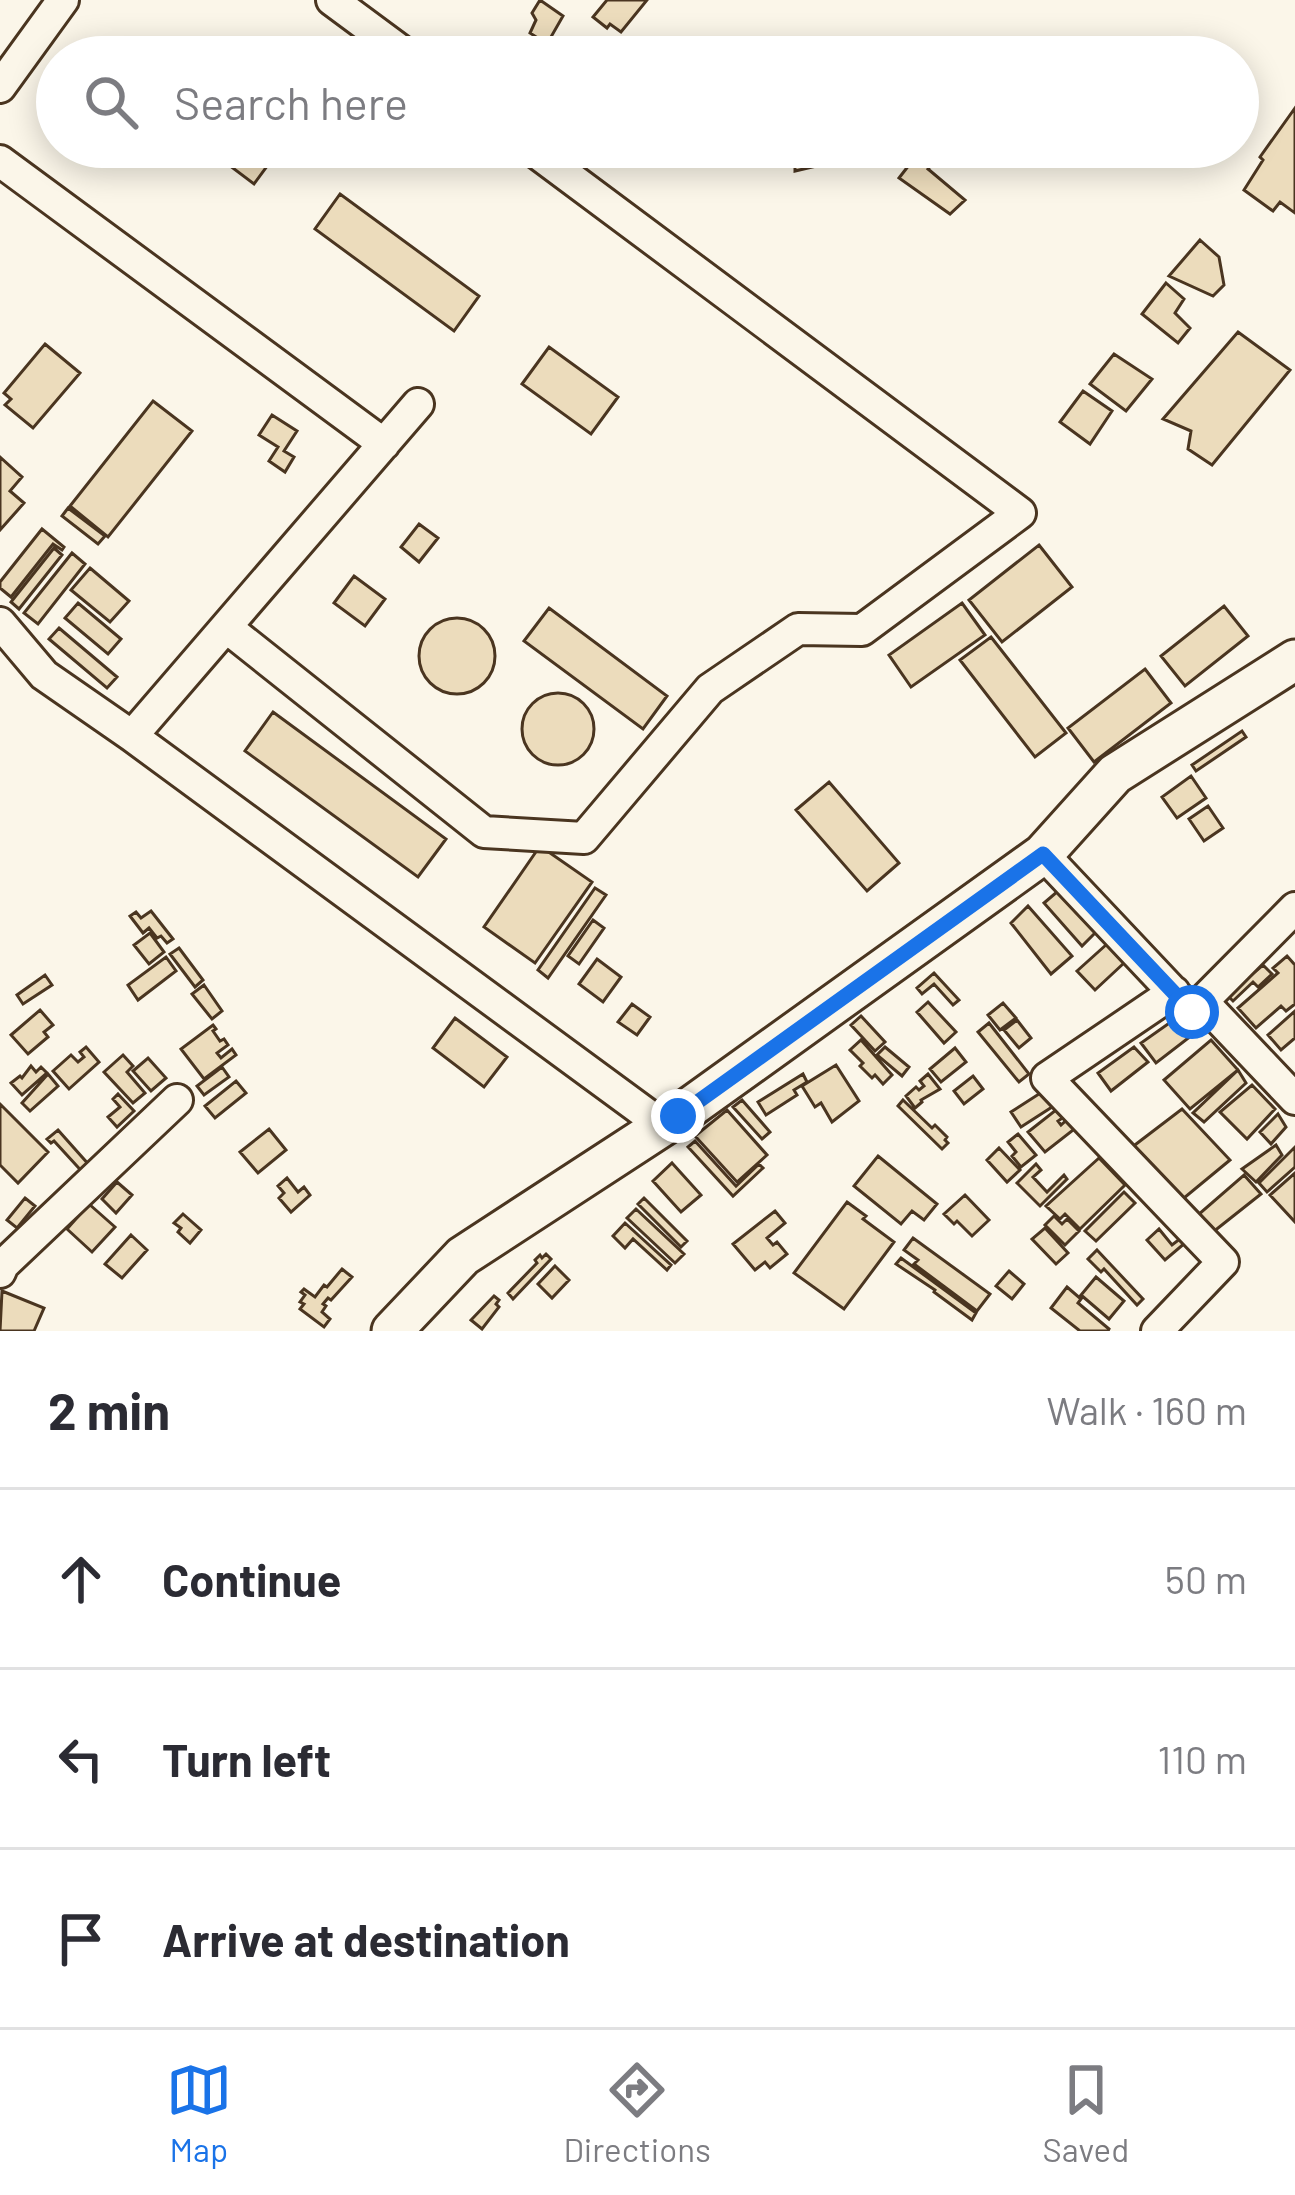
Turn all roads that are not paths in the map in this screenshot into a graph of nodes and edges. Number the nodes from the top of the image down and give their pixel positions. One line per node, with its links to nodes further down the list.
1 (64, 0): 3 (street)
2 (332, 0): 4 (street)
3 (38, 36)
4 (381, 36)
5 (36, 38): 6 (street)
6 (0, 87)
7 (0, 161): 10 (street)
8 (557, 168): 12 (street)
9 (418, 404): 10 (street)
10 (384, 444): 12 (street)
11 (0, 623): 14 (street)
12 (226, 627): 14 (street)
13 (1295, 660): 15 (main road)
14 (132, 736): 20 (street)
15 (1043, 854): 17 (street); 20 (main road)
16 (1295, 908): 17 (street)
17 (1183, 1002): 18 (street); 23 (street)
18 (1295, 1099)
19 (177, 1100): 21 (street)
20 (663, 1126): 22 (main road)
21 (0, 1272)
22 (392, 1331)
23 (1156, 1331)

